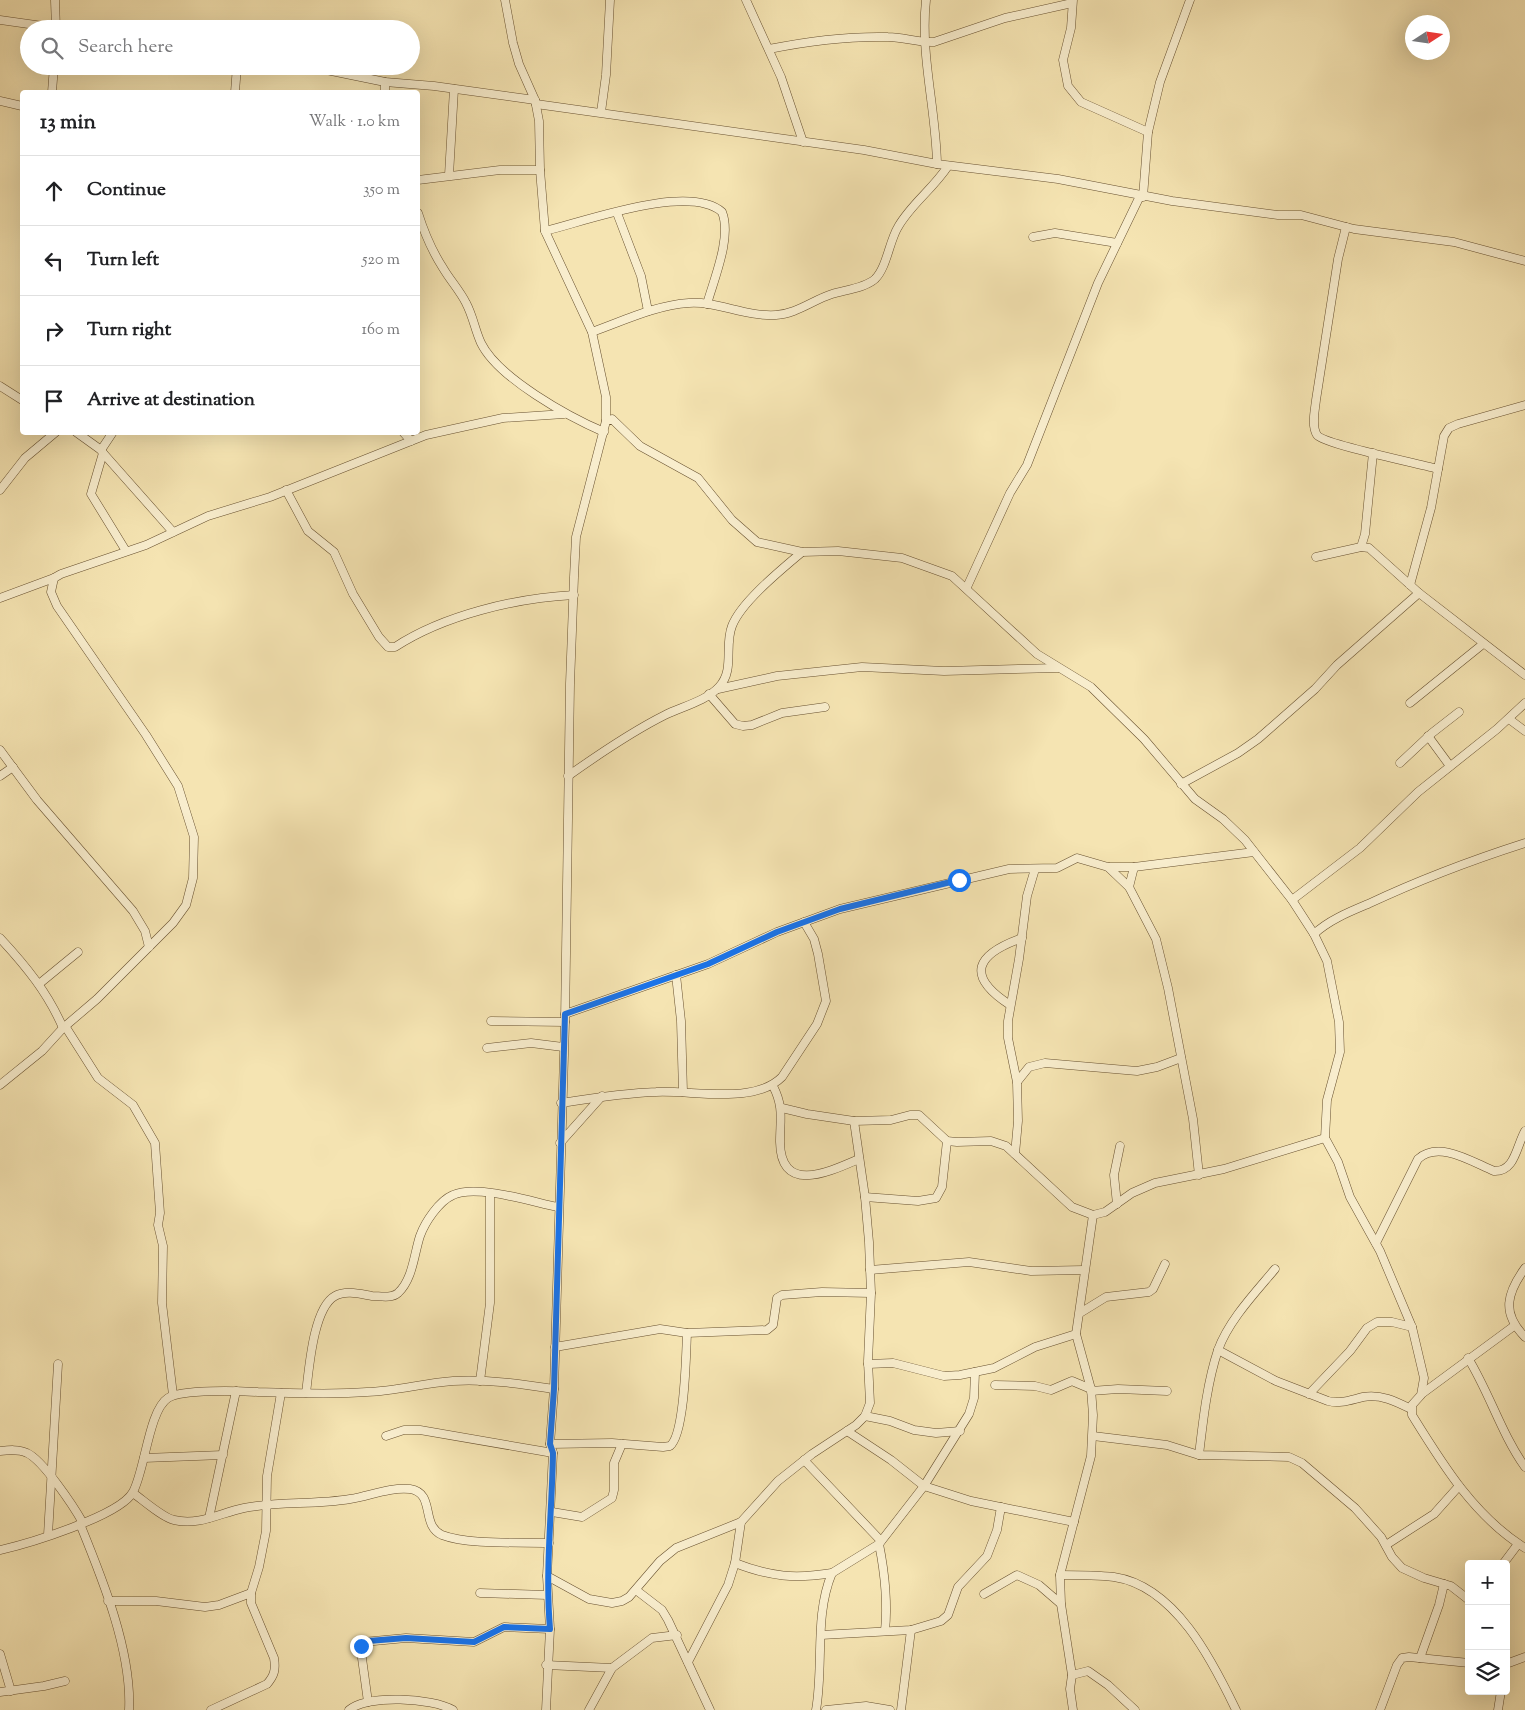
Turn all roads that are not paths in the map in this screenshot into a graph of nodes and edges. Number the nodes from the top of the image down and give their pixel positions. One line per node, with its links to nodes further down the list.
1 (55, 0): 9 (street)
2 (505, 0): 22 (street)
3 (610, 0): 24 (street)
4 (746, 0): 12 (street)
5 (926, 0): 11 (street)
6 (1190, 0): 25 (street)
7 (1073, 2): 11 (street); 25 (street)
8 (0, 20): 10 (street)
9 (57, 20)
10 (20, 23)
11 (924, 42): 12 (street); 27 (street)
12 (769, 49): 26 (street)
13 (53, 75): 18 (street)
14 (236, 75): 19 (street)
15 (350, 75): 16 (street)
16 (385, 82): 17 (street); 20 (street)
17 (454, 89): 22 (street); 30 (street)
18 (52, 90)
19 (235, 90)
20 (385, 90)
21 (0, 101): 23 (street)
22 (536, 102): 24 (street); 29 (street)
23 (20, 106)
24 (601, 112): 26 (street)
25 (1148, 132): 32 (street)
26 (802, 142): 27 (street)
27 (937, 164): 28 (street)
28 (948, 166): 32 (street); 40 (street)
29 (540, 170): 30 (street); 36 (street)
30 (449, 176): 31 (street)
31 (420, 180)
32 (1142, 196): 35 (street); 38 (street)
33 (617, 213): 36 (street); 40 (street); 41 (street)
34 (420, 217): 46 (street)
35 (1346, 227): 39 (street); 55 (street)
36 (545, 231): 42 (street)
37 (1033, 237): 38 (street)
38 (1117, 243): 66 (street)
39 (1525, 261)
40 (707, 304): 41 (street)
41 (648, 311): 42 (street)
42 (592, 332): 47 (street)
43 (0, 386): 44 (street)
44 (20, 399)
45 (1525, 405): 56 (street)
46 (564, 414): 48 (street); 53 (street)
47 (606, 421): 48 (street); 62 (street)
48 (604, 432): 68 (street)
49 (52, 435): 57 (street)
50 (80, 435): 54 (street)
51 (111, 435): 54 (street)
52 (406, 435): 53 (street)
53 (411, 441): 58 (street)
54 (102, 451): 59 (street); 61 (street)
55 (1373, 453): 56 (street); 60 (street)
56 (1438, 469): 65 (street)
57 (0, 490)
58 (286, 490): 59 (street); 68 (street)
59 (173, 532): 61 (street)
60 (1361, 547): 63 (street); 65 (street)
61 (126, 552): 64 (street)
62 (802, 552): 66 (street); 73 (street)
63 (1316, 557)
64 (54, 578): 69 (street); 100 (street)
65 (1410, 585): 67 (street)
66 (967, 588): 71 (street)
67 (1419, 593): 70 (street); 88 (street)
68 (574, 595): 87 (street)
69 (0, 598)
70 (1483, 644): 72 (street); 75 (street)
71 (1059, 668): 73 (street); 88 (street)
72 (1525, 675)
73 (718, 689): 74 (street)
74 (709, 694): 77 (street); 87 (street)
75 (1410, 703)
76 (1525, 703): 79 (street)
77 (825, 707)
78 (1459, 712): 81 (street)
79 (1508, 719): 80 (street); 84 (street)
80 (1525, 731)
81 (1428, 736): 83 (street); 84 (street)
82 (0, 750): 85 (street)
83 (1400, 763)
84 (1450, 766): 95 (street)
85 (13, 767): 86 (street); 100 (street)
86 (0, 776)
87 (568, 776): 105 (street)
88 (1181, 784): 90 (street)
89 (1525, 843): 97 (street)
90 (1254, 852): 92 (street); 95 (street)
91 (1108, 867): 92 (street); 93 (street); 94 (street)
92 (1134, 867): 94 (street)
93 (1034, 869): 96 (street); 99 (street)
94 (1129, 887): 110 (street)
95 (1292, 900): 97 (street)
96 (804, 922): 102 (street); 113 (street)
97 (1314, 934): 120 (street)
98 (0, 938): 103 (street)
99 (1022, 938): 104 (street); 104 (street)
100 (149, 947): 107 (street)
101 (78, 952): 103 (street)
102 (676, 975): 105 (street); 114 (street)
103 (39, 984): 107 (street)
104 (1010, 1005): 111 (street)
105 (565, 1018): 106 (street); 108 (street)
106 (491, 1021)
107 (64, 1027): 112 (street); 160 (street)
108 (563, 1047): 109 (street); 116 (street)
109 (487, 1048)
110 (1181, 1058): 111 (street); 126 (street)
111 (1017, 1082): 124 (street)
112 (0, 1085)
113 (773, 1086): 114 (street); 117 (street)
114 (683, 1092): 115 (street)
115 (602, 1096): 116 (street); 122 (street)
116 (561, 1103): 122 (street)
117 (782, 1108): 118 (street); 125 (street)
118 (854, 1121): 121 (street); 125 (street)
119 (1525, 1132): 132 (street)
120 (1325, 1138): 126 (street); 132 (street)
121 (947, 1140): 124 (street); 128 (street)
122 (560, 1143): 130 (street)
123 (1120, 1146): 129 (street)
124 (1015, 1154): 131 (street)
125 (859, 1159): 128 (street)
126 (1199, 1175): 129 (street)
127 (490, 1194): 130 (street); 151 (street); 158 (street)
128 (865, 1197): 136 (street)
129 (1117, 1204): 131 (street)
130 (558, 1207): 145 (street)
131 (1093, 1215): 137 (street)
132 (1376, 1243): 141 (street)
133 (1166, 1264): 139 (street)
134 (1525, 1268): 140 (street)
135 (1275, 1269): 146 (street)
136 (870, 1270): 137 (street); 138 (street)
137 (1084, 1270): 139 (street)
138 (871, 1293): 142 (street); 149 (street)
139 (1080, 1313): 143 (street)
140 (1514, 1326): 144 (street); 147 (street)
141 (1412, 1327): 159 (street); 161 (street)
142 (687, 1332): 145 (street); 169 (street)
143 (1076, 1334): 150 (street); 154 (street)
144 (1525, 1337)
145 (556, 1347): 153 (street)
146 (1218, 1350): 159 (street); 173 (street)
147 (1468, 1358): 161 (street); 176 (street)
148 (58, 1364): 177 (street)
149 (868, 1364): 150 (street); 163 (street)
150 (975, 1372): 165 (street)
151 (480, 1381): 153 (street); 158 (street)
152 (995, 1385): 154 (street)
153 (554, 1389): 168 (street)
154 (1091, 1390): 156 (street); 167 (street)
155 (236, 1391): 157 (street); 160 (street); 172 (street)
156 (1167, 1391)
157 (281, 1392): 158 (street); 181 (street)
158 (306, 1393)
159 (1308, 1394): 162 (street)
160 (172, 1395): 174 (street)
161 (1421, 1395): 162 (street)
162 (1411, 1409): 179 (street)
163 (865, 1416): 164 (street); 165 (street)
164 (847, 1431): 175 (street); 178 (street)
165 (960, 1431): 178 (street)
166 (386, 1436): 171 (street)
167 (1093, 1436): 173 (street); 186 (street)
168 (550, 1444): 169 (street); 171 (street)
169 (622, 1444): 183 (street)
170 (0, 1451): 177 (street)
171 (553, 1453): 183 (street)
172 (223, 1455): 174 (street); 184 (street)
173 (1199, 1455): 191 (street)
174 (144, 1458): 180 (street)
175 (804, 1460): 185 (street); 190 (street)
176 (1525, 1466)
177 (50, 1478): 187 (street); 188 (street)
178 (924, 1486): 182 (street); 190 (street)
179 (1459, 1486): 191 (street); 192 (street)
180 (133, 1493): 184 (street); 187 (street)
181 (268, 1503): 184 (street); 189 (street); 201 (street)
182 (1001, 1507): 186 (street); 209 (street)
183 (552, 1512): 189 (street)
184 (209, 1518)
185 (741, 1522): 195 (street); 200 (street)
186 (1074, 1522): 197 (street)
187 (81, 1523): 188 (street); 206 (street)
188 (48, 1534): 193 (street)
189 (548, 1543): 198 (street)
190 (880, 1543): 196 (street); 210 (street)
191 (1386, 1545): 199 (street)
192 (1522, 1546): 194 (street)
193 (0, 1550)
194 (1507, 1560)
195 (735, 1563): 196 (street); 216 (street)
196 (832, 1572): 211 (street)
197 (1060, 1575): 207 (street); 242 (street)
198 (547, 1576): 200 (street); 204 (street)
199 (1444, 1584): 205 (street); 215 (street)
200 (636, 1590): 212 (street)
201 (251, 1593): 206 (street); 229 (street)
202 (480, 1593): 204 (street)
203 (984, 1594): 207 (street)
204 (547, 1595): 208 (street)
205 (1465, 1597)
206 (108, 1601): 228 (street)
207 (1062, 1604): 221 (street)
208 (550, 1629): 219 (street); 227 (street)
209 (911, 1630): 210 (street); 239 (street)
210 (885, 1631): 211 (street)
211 (820, 1634): 236 (street)
212 (677, 1635): 216 (street); 220 (street)
213 (0, 1654): 223 (street)
214 (1525, 1657): 218 (street)
215 (1420, 1658): 217 (street); 243 (street)
216 (688, 1662): 235 (street)
217 (1465, 1662)
218 (1510, 1663)
219 (546, 1665): 220 (street); 233 (street)
220 (612, 1668): 234 (street)
221 (1072, 1676): 240 (street); 241 (street)
222 (65, 1681): 223 (street)
223 (11, 1691): 224 (street)
224 (0, 1692)
225 (1500, 1695): 244 (street)
226 (391, 1701): 227 (street); 231 (street); 232 (street)
227 (368, 1702): 230 (street)
228 (129, 1710)
229 (211, 1710)
230 (349, 1710)
231 (389, 1710)
232 (453, 1710)
233 (546, 1710)
234 (589, 1710)
235 (710, 1710)
236 (816, 1710)
237 (826, 1710): 238 (street)
238 (890, 1710)
239 (901, 1710)
240 (1073, 1710)
241 (1135, 1710)
242 (1236, 1710)
243 (1380, 1710)
244 (1498, 1710)

